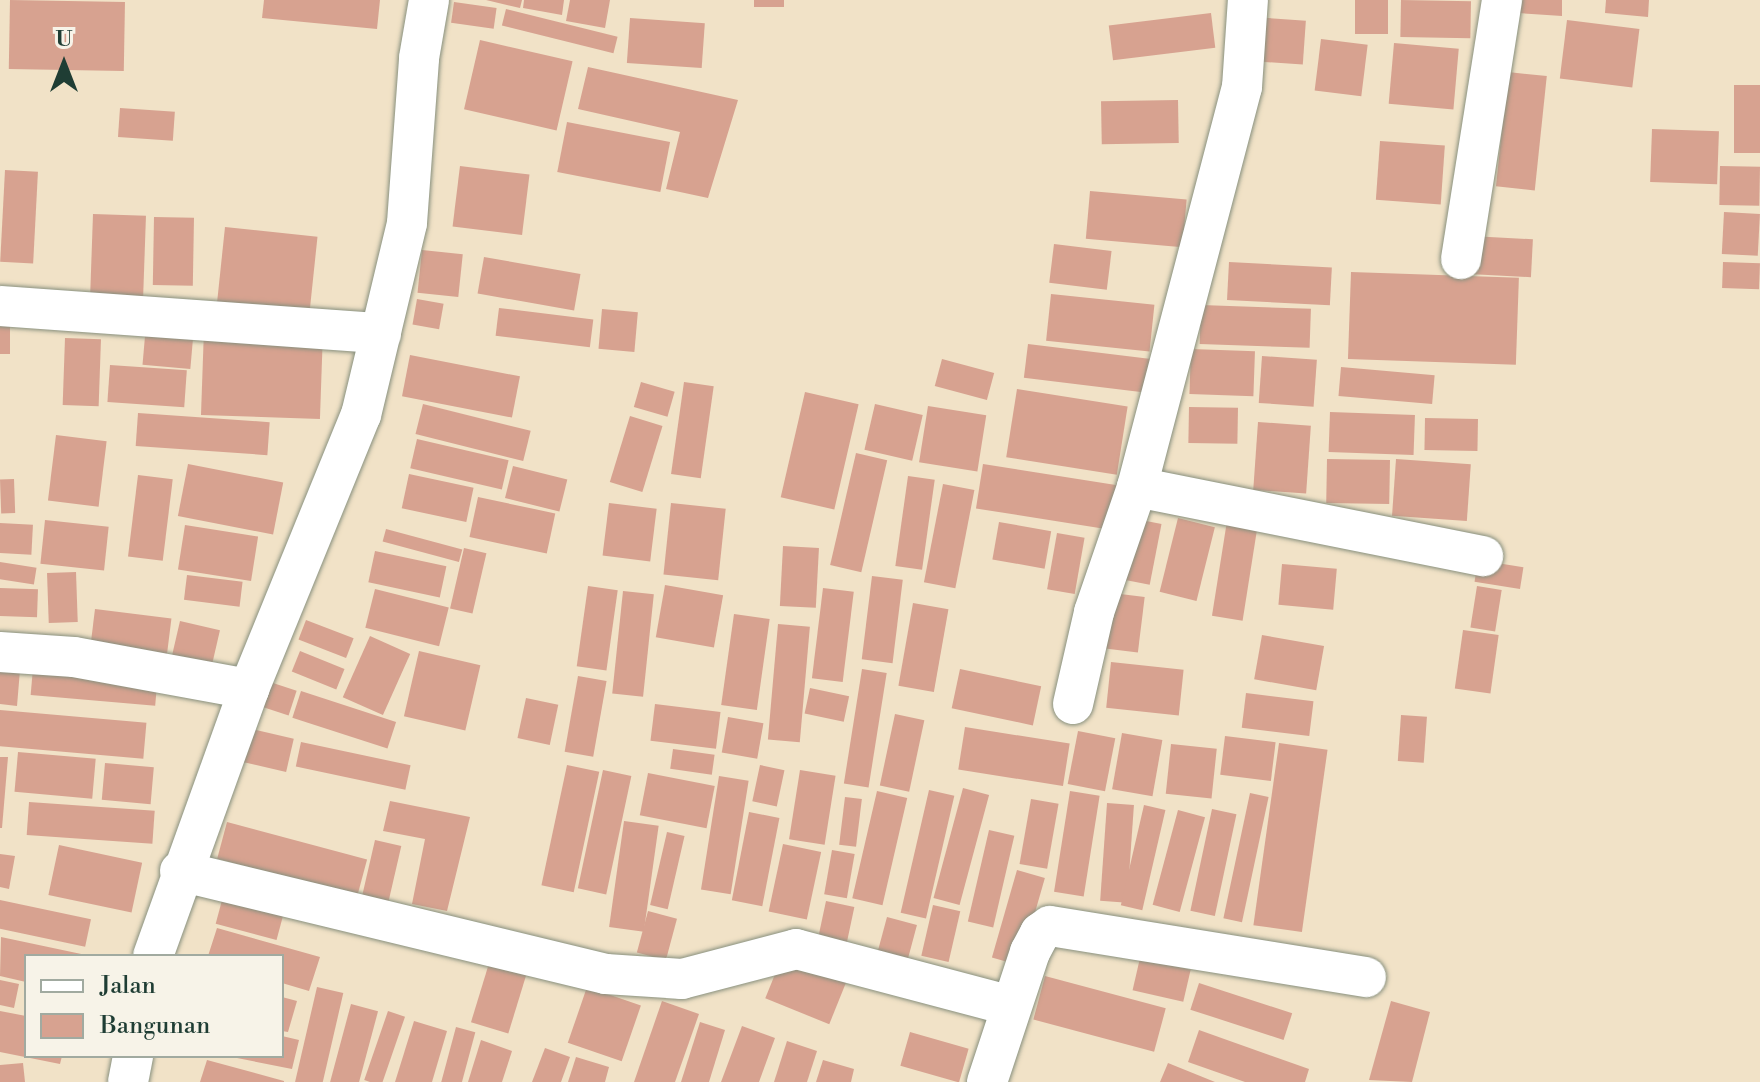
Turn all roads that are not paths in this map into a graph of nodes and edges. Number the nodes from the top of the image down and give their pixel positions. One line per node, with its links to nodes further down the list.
1 (429, 0): 6 (street)
2 (1248, 0): 7 (street)
3 (1502, 0): 4 (street)
4 (1461, 259)
5 (0, 306): 6 (street)
6 (381, 333): 10 (street)
7 (1137, 487): 8 (street); 11 (street)
8 (1483, 556)
9 (0, 652): 10 (street)
10 (249, 689): 12 (street)
11 (1073, 704)
12 (180, 871): 13 (street); 15 (street)
13 (154, 954)
14 (1366, 977): 15 (street)
15 (1012, 1006): 18 (street)
16 (133, 1058): 17 (street)
17 (128, 1082)
18 (987, 1082)

